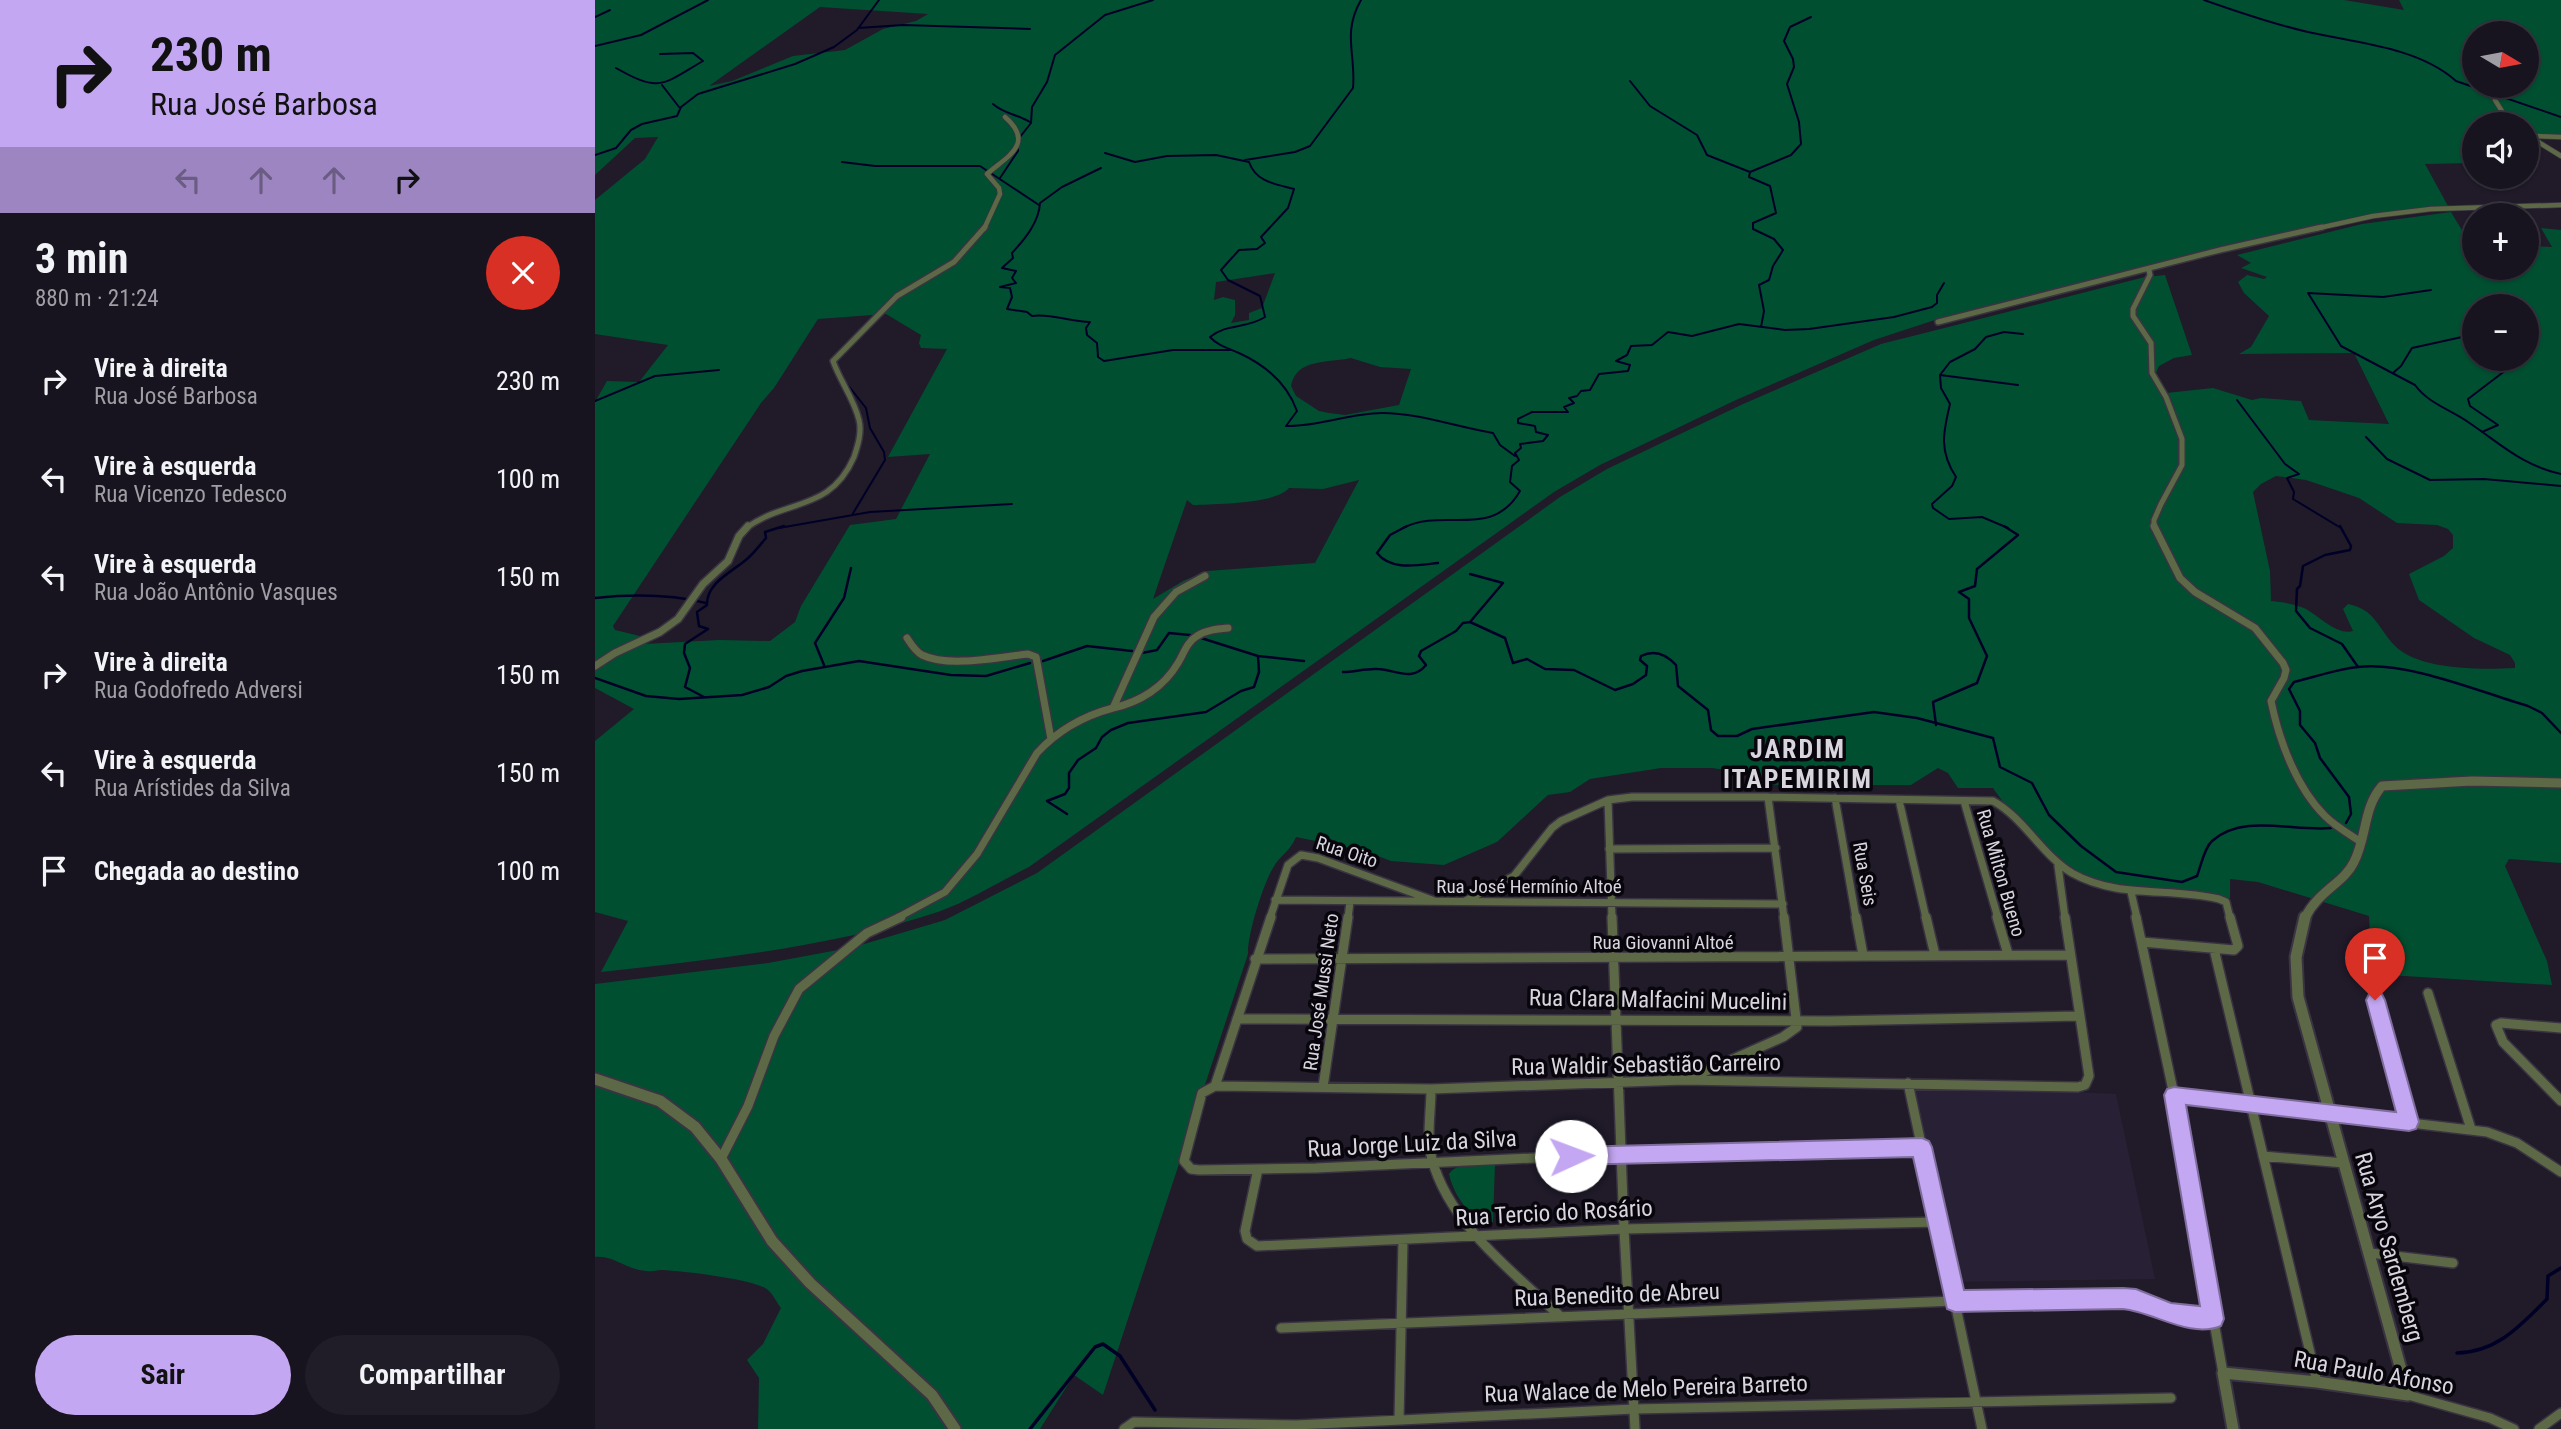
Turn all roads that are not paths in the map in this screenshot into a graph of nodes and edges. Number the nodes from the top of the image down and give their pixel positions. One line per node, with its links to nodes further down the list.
1 (2495, 100): 2 (street)
2 (2502, 112)
3 (1005, 117): 14 (street)
4 (2539, 135): 5 (street)
5 (2561, 137)
6 (2539, 142): 7 (street)
7 (2561, 156)
8 (2561, 205): 9 (street)
9 (2149, 270): 10 (street); 23 (street)
10 (1938, 321)
11 (1205, 576): 15 (street)
12 (1228, 628): 15 (street)
13 (907, 638): 16 (street)
14 (595, 666)
15 (1114, 708): 16 (street)
16 (1051, 739): 68 (street)
17 (2561, 783): 23 (street, Rua Aryo Sardemberg)
18 (1769, 797): 19 (street); 20 (street); 24 (street)
19 (1835, 798): 21 (street); 37 (street, Rua Seis)
20 (1608, 800): 25 (street); 30 (street)
21 (1899, 800): 22 (street); 38 (street)
22 (1964, 801): 26 (street); 36 (street, Rua Milton Bueno)
23 (2361, 842): 62 (street, Rua Aryo Sardemberg)
24 (1776, 848): 25 (street); 33 (street)
25 (1609, 849): 32 (street)
26 (2058, 866): 27 (street); 39 (street)
27 (2131, 892): 34 (street); 35 (street)
28 (1275, 900): 29 (street, Rua Oito); 31 (street, Rua José Hermínio Altoé); 42 (street)
29 (1434, 901): 30 (street, Rua José Hermínio Altoé); 31 (street, Rua José Hermínio Altoé)
30 (1465, 901): 32 (street, Rua José Hermínio Altoé)
31 (1349, 902): 43 (street, Rua José Mussi Neto)
32 (1612, 902): 33 (street, Rua José Hermínio Altoé); 40 (street)
33 (1783, 904): 41 (street)
34 (2142, 942): 35 (street); 59 (street)
35 (2214, 949): 61 (street)
36 (2008, 954): 38 (street, Rua Giovanni Altoé); 39 (street, Rua Giovanni Altoé)
37 (1863, 955): 38 (street, Rua Giovanni Altoé); 41 (street, Rua Giovanni Altoé)
38 (1935, 955)
39 (2070, 955): 46 (street)
40 (1613, 958): 41 (street, Rua Giovanni Altoé); 43 (street, Rua Giovanni Altoé); 49 (street)
41 (1790, 958): 50 (street)
42 (1255, 959): 43 (street, Rua Giovanni Altoé); 47 (street)
43 (1343, 959): 48 (street, Rua José Mussi Neto)
44 (2428, 993): 64 (street)
45 (2375, 1000): 63 (street)
46 (2078, 1016): 50 (street, Rua Clara Malfacini Mucelini); 54 (street, Rua Waldir Sebastião Carreiro)
47 (1237, 1018): 48 (street, Rua Clara Malfacini Mucelini); 56 (street)
48 (1335, 1018): 49 (street, Rua Clara Malfacini Mucelini); 57 (street, Rua José Mussi Neto)
49 (1616, 1018): 50 (street, Rua Clara Malfacini Mucelini); 55 (street)
50 (1798, 1021): 53 (street)
51 (2561, 1028): 60 (street)
52 (595, 1079): 68 (street)
53 (1684, 1080): 54 (street, Rua Waldir Sebastião Carreiro); 55 (street, Rua Waldir Sebastião Carreiro)
54 (1908, 1083): 65 (street)
55 (1619, 1084): 58 (street, Rua Waldir Sebastião Carreiro); 66 (street)
56 (1215, 1086): 57 (street, Rua Waldir Sebastião Carreiro); 71 (street, Rua Jorge Luiz da Silva)
57 (1323, 1087): 58 (street, Rua Waldir Sebastião Carreiro)
58 (1430, 1089): 69 (street)
59 (2174, 1095): 61 (street); 82 (street)
60 (2561, 1101)
61 (2251, 1104): 62 (street); 67 (street)
62 (2329, 1112): 63 (street); 70 (street, Rua Aryo Sardemberg)
63 (2409, 1122): 64 (street)
64 (2471, 1129): 72 (street)
65 (1922, 1147): 66 (street, Rua Jorge Luiz da Silva); 73 (street)
66 (1621, 1154): 69 (street, Rua Jorge Luiz da Silva); 74 (street)
67 (2263, 1156): 70 (street); 86 (street)
68 (721, 1160): 93 (street)
69 (1433, 1161): 71 (street, Rua Jorge Luiz da Silva); 75 (street)
70 (2344, 1163): 77 (street, Rua Aryo Sardemberg)
71 (1258, 1169): 76 (street, Rua Tercio do Rosário)
72 (2561, 1172)
73 (1938, 1222): 74 (street, Rua Tercio do Rosário); 79 (street)
74 (1623, 1229): 75 (street, Rua Tercio do Rosário); 80 (street)
75 (1476, 1235): 76 (street, Rua Tercio do Rosário); 81 (street)
76 (1403, 1240): 83 (street)
77 (2370, 1253): 78 (street); 87 (street, Rua Aryo Sardemberg)
78 (2453, 1263)
79 (1955, 1301): 80 (street, Rua Benedito de Abreu); 82 (street, Rua Benedito de Abreu); 89 (street)
80 (1629, 1313): 81 (street, Rua Benedito de Abreu); 90 (street)
81 (1560, 1316): 83 (street, Rua Benedito de Abreu)
82 (2213, 1319): 85 (street)
83 (1402, 1324): 84 (street, Rua Benedito de Abreu); 92 (street)
84 (1281, 1328)
85 (2223, 1373): 86 (street, Rua Paulo Afonso); 97 (street)
86 (2317, 1382): 87 (street, Rua Paulo Afonso)
87 (2408, 1395): 98 (street, Rua Paulo Afonso)
88 (2171, 1398): 89 (street, Rua Walace de Melo Pereira Barreto)
89 (1975, 1401): 90 (street, Rua Walace de Melo Pereira Barreto); 96 (street)
90 (1634, 1409): 92 (street, Rua Walace de Melo Pereira Barreto); 95 (street)
91 (2561, 1413): 99 (street)
92 (1399, 1419): 94 (street, Rua Walace de Melo Pereira Barreto)
93 (955, 1429)
94 (1124, 1429)
95 (1635, 1429)
96 (1982, 1429)
97 (2233, 1429)
98 (2514, 1429)
99 (2539, 1429)

